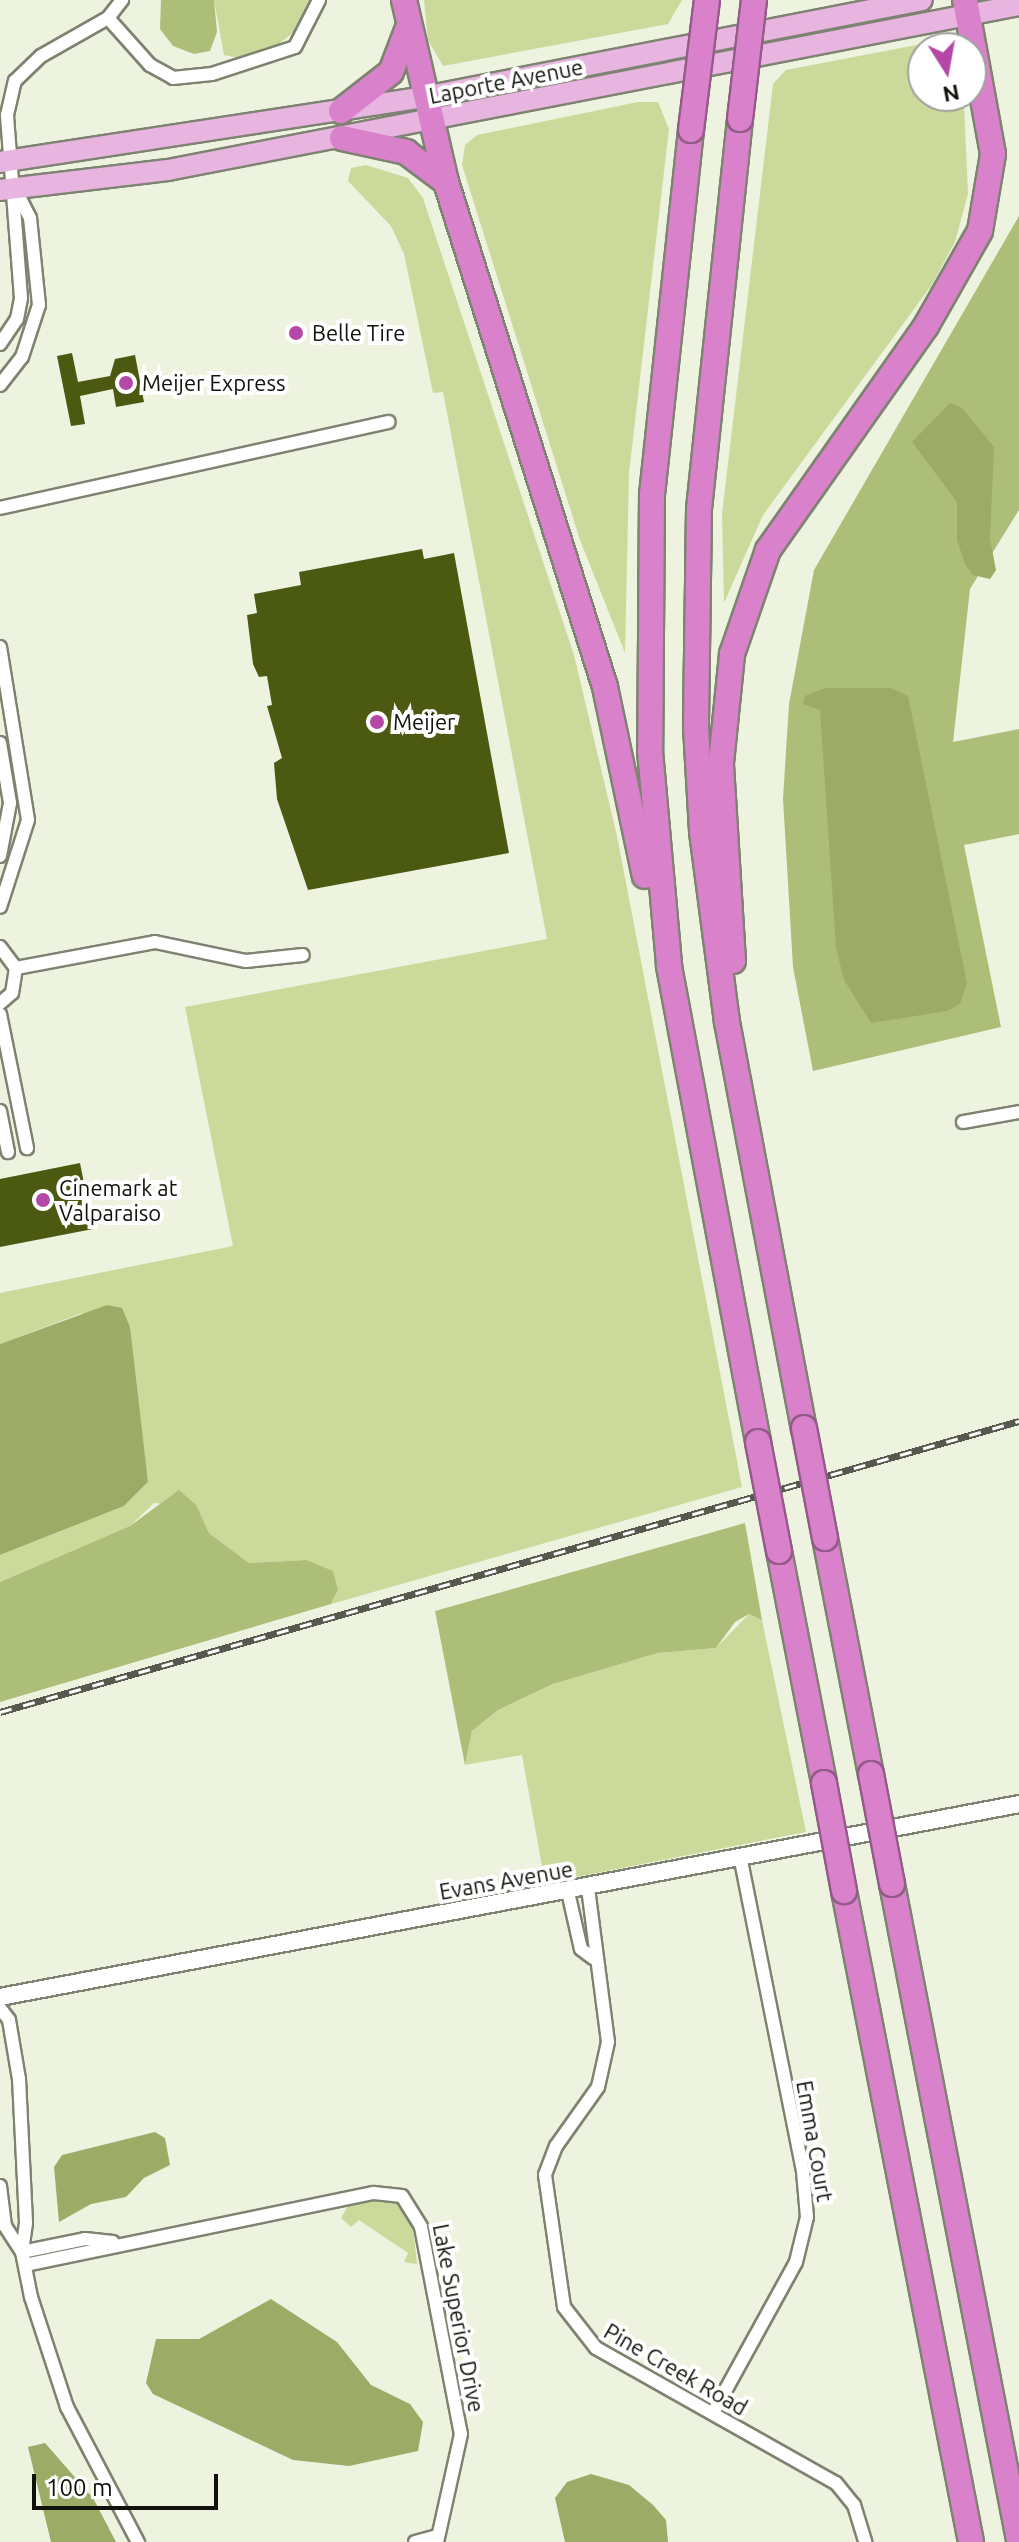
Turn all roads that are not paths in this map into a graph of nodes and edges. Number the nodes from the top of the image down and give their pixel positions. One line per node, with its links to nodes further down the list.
1 (122, 0): 9 (street)
2 (319, 0): 9 (street)
3 (404, 0): 10 (highway)
4 (707, 0): 27 (highway, bridge)
5 (754, 0): 34 (highway, bridge)
6 (922, 0): 11 (main road, Laporte Avenue)
7 (1019, 5): 8 (main road, Laporte Avenue)
8 (967, 8): 11 (main road, Laporte Avenue); 34 (highway)
9 (108, 18): 14 (street)
10 (408, 26): 11 (highway); 12 (highway)
11 (427, 108): 12 (main road, Laporte Avenue); 13 (main road, Laporte Avenue); 15 (highway)
12 (341, 111): 14 (main road, Laporte Avenue)
13 (342, 138): 15 (highway); 16 (main road, Laporte Avenue)
14 (6, 161): 16 (street)
15 (446, 182): 27 (highway)
16 (8, 189): 17 (street); 18 (street)
17 (0, 344)
18 (0, 385)
19 (389, 422): 20 (street)
20 (0, 508)
21 (0, 647): 24 (street)
22 (0, 743): 23 (street)
23 (0, 856)
24 (0, 907)
25 (0, 947): 28 (street)
26 (303, 955): 28 (street)
27 (669, 966): 52 (highway, bridge)
28 (16, 968): 29 (street)
29 (0, 1003)
30 (0, 1014): 35 (street)
31 (0, 1111): 36 (street)
32 (1019, 1112): 33 (street)
33 (963, 1122)
34 (746, 1123): 48 (highway, bridge)
35 (27, 1148)
36 (8, 1152)
37 (1019, 1804): 38 (street, Evans Avenue)
38 (740, 1856): 39 (street, Evans Avenue); 46 (street, Emma Court)
39 (588, 1888): 40 (street, Evans Avenue); 41 (street, Pine Creek Road)
40 (568, 1892): 41 (street, Pine Creek Road); 42 (street, Evans Avenue)
41 (593, 1958): 46 (street, Pine Creek Road)
42 (0, 1997)
43 (0, 2008): 45 (street)
44 (0, 2186): 45 (street)
45 (23, 2258): 47 (street, Lake Superior Drive); 49 (street)
46 (713, 2413): 51 (street, Pine Creek Road)
47 (437, 2539): 50 (street)
48 (1019, 2540)
49 (138, 2542)
50 (415, 2542)
51 (865, 2542)
52 (971, 2542)

